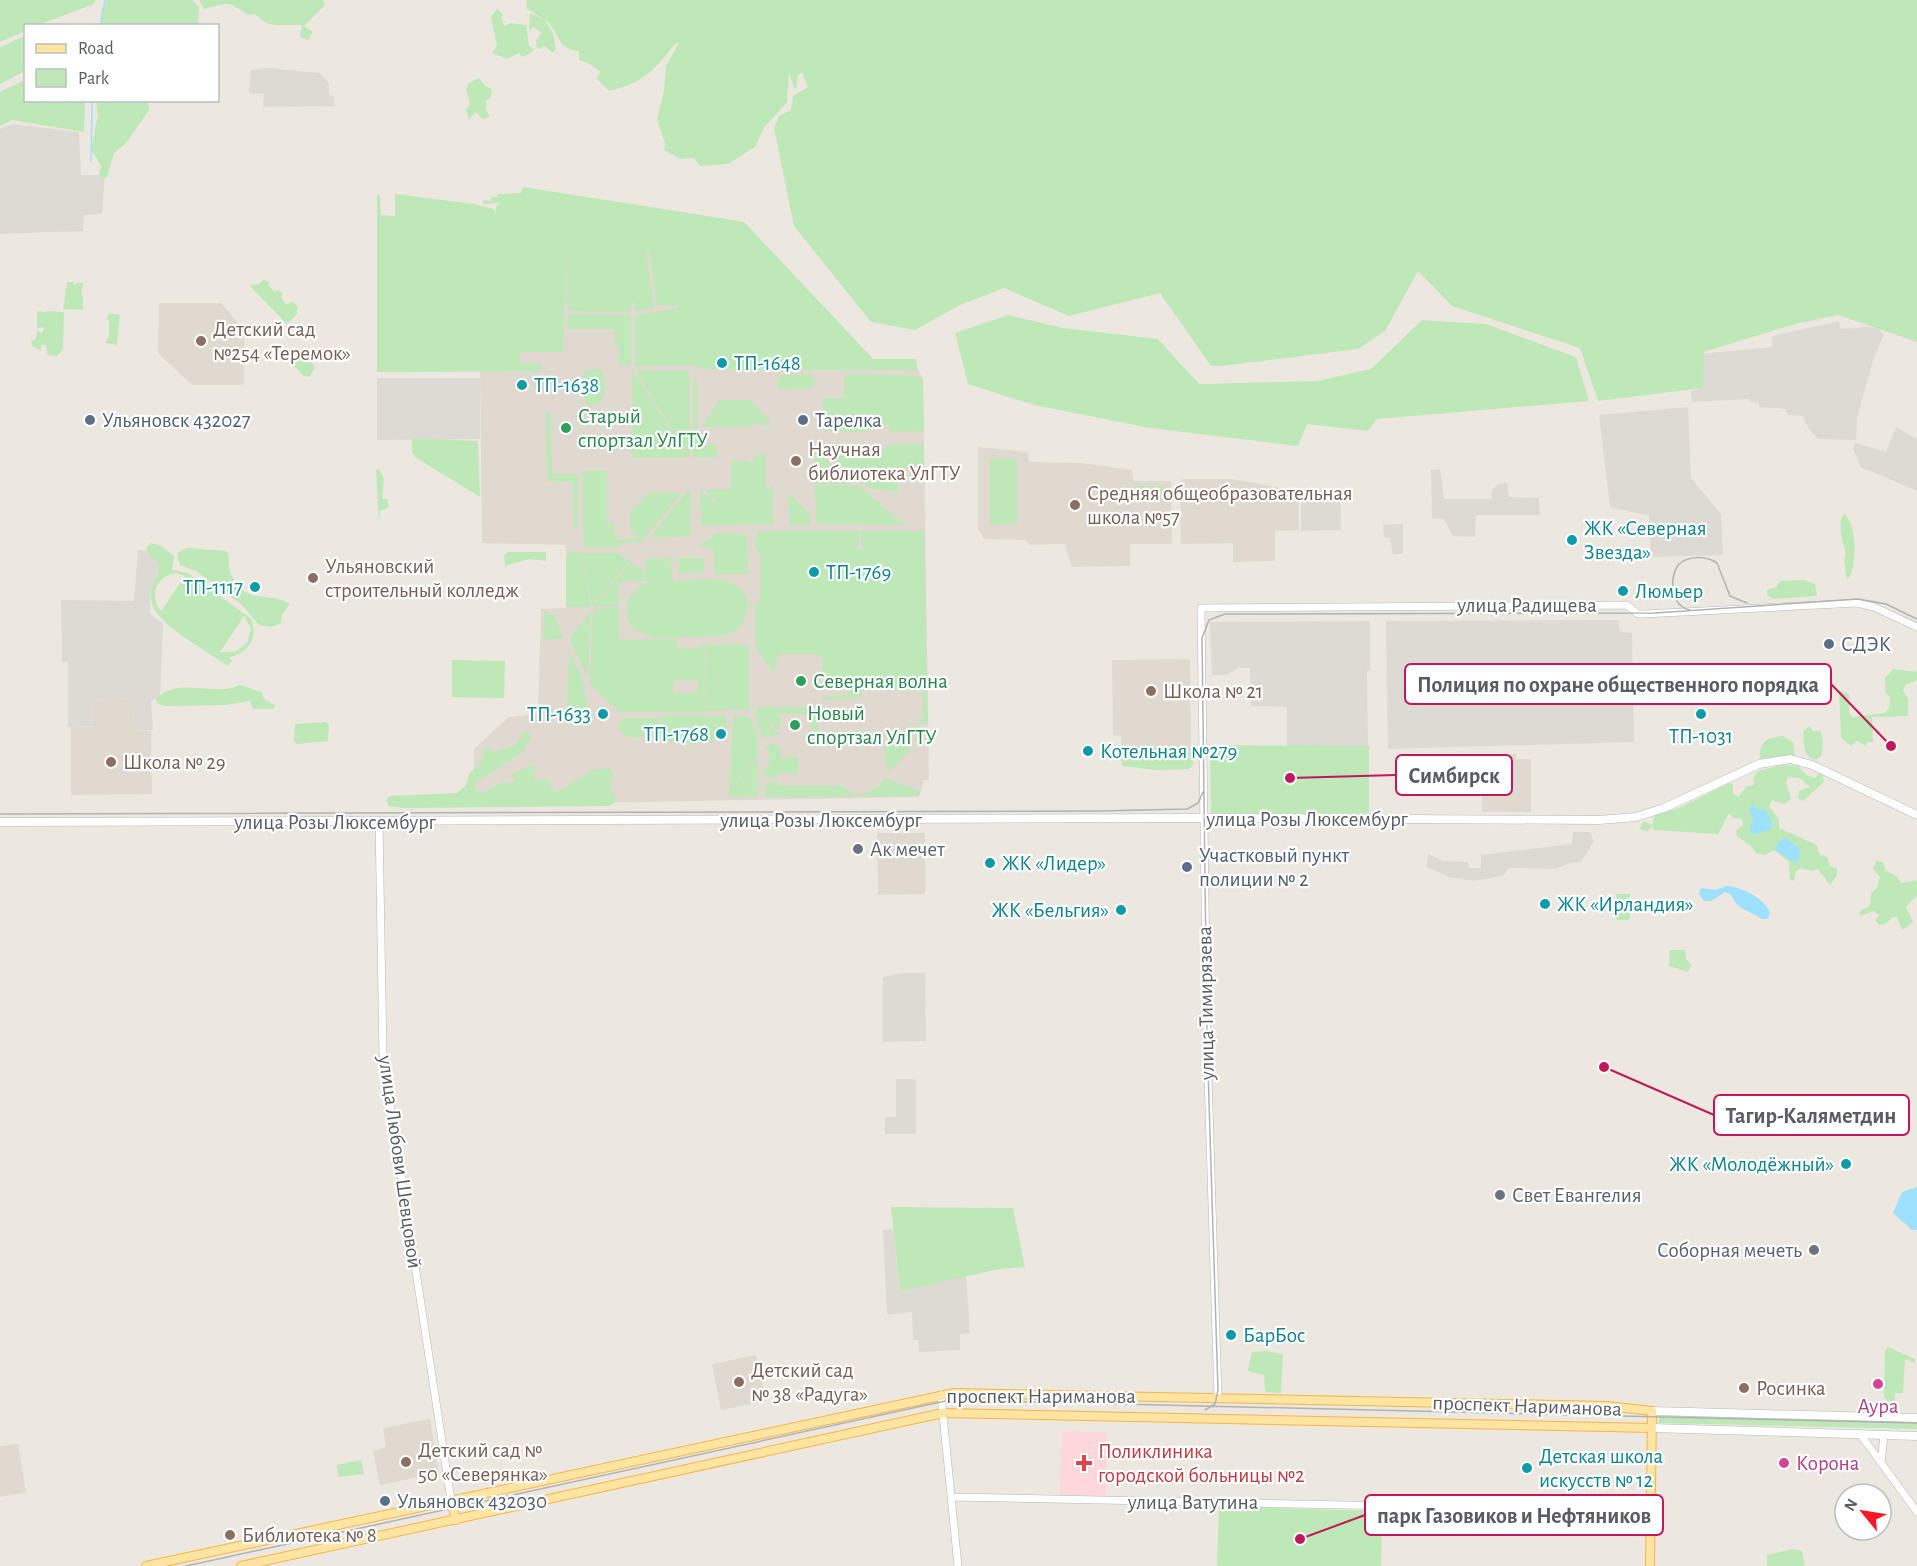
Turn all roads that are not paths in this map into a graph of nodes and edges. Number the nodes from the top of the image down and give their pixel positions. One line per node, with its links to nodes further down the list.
1 (1200, 608): 2 (street, улица Радищева); 4 (street, улица Тимирязева)
2 (1917, 627)
3 (1917, 815): 4 (main road, улица Розы Люксембург)
4 (1203, 818): 6 (main road, улица Розы Люксембург); 8 (street, улица Тимирязева)
5 (0, 822): 6 (main road, улица Розы Люксембург)
6 (380, 822): 18 (street, улица Любови Шевцовой)
7 (941, 1395): 8 (main road, проспект Нариманова); 10 (street); 18 (main road, проспект Нариманова)
8 (1218, 1398): 9 (main road, проспект Нариманова)
9 (1652, 1412): 11 (main road, проспект Нариманова); 12 (main road)
10 (943, 1413): 12 (main road, проспект Нариманова); 17 (street); 21 (main road, проспект Нариманова)
11 (1917, 1418)
12 (1652, 1428): 13 (main road, проспект Нариманова); 19 (main road)
13 (1860, 1434): 14 (main road, проспект Нариманова); 16 (street)
14 (1884, 1435): 15 (main road, проспект Нариманова); 16 (street)
15 (1917, 1436)
16 (1881, 1463): 20 (street)
17 (952, 1497): 19 (street, улица Ватутина); 24 (street)
18 (451, 1500): 21 (main road); 22 (main road, проспект Нариманова)
19 (1650, 1511): 25 (main road)
20 (1917, 1512)
21 (456, 1520): 23 (main road, проспект Нариманова)
22 (146, 1566)
23 (241, 1566)
24 (958, 1566)
25 (1650, 1566)

